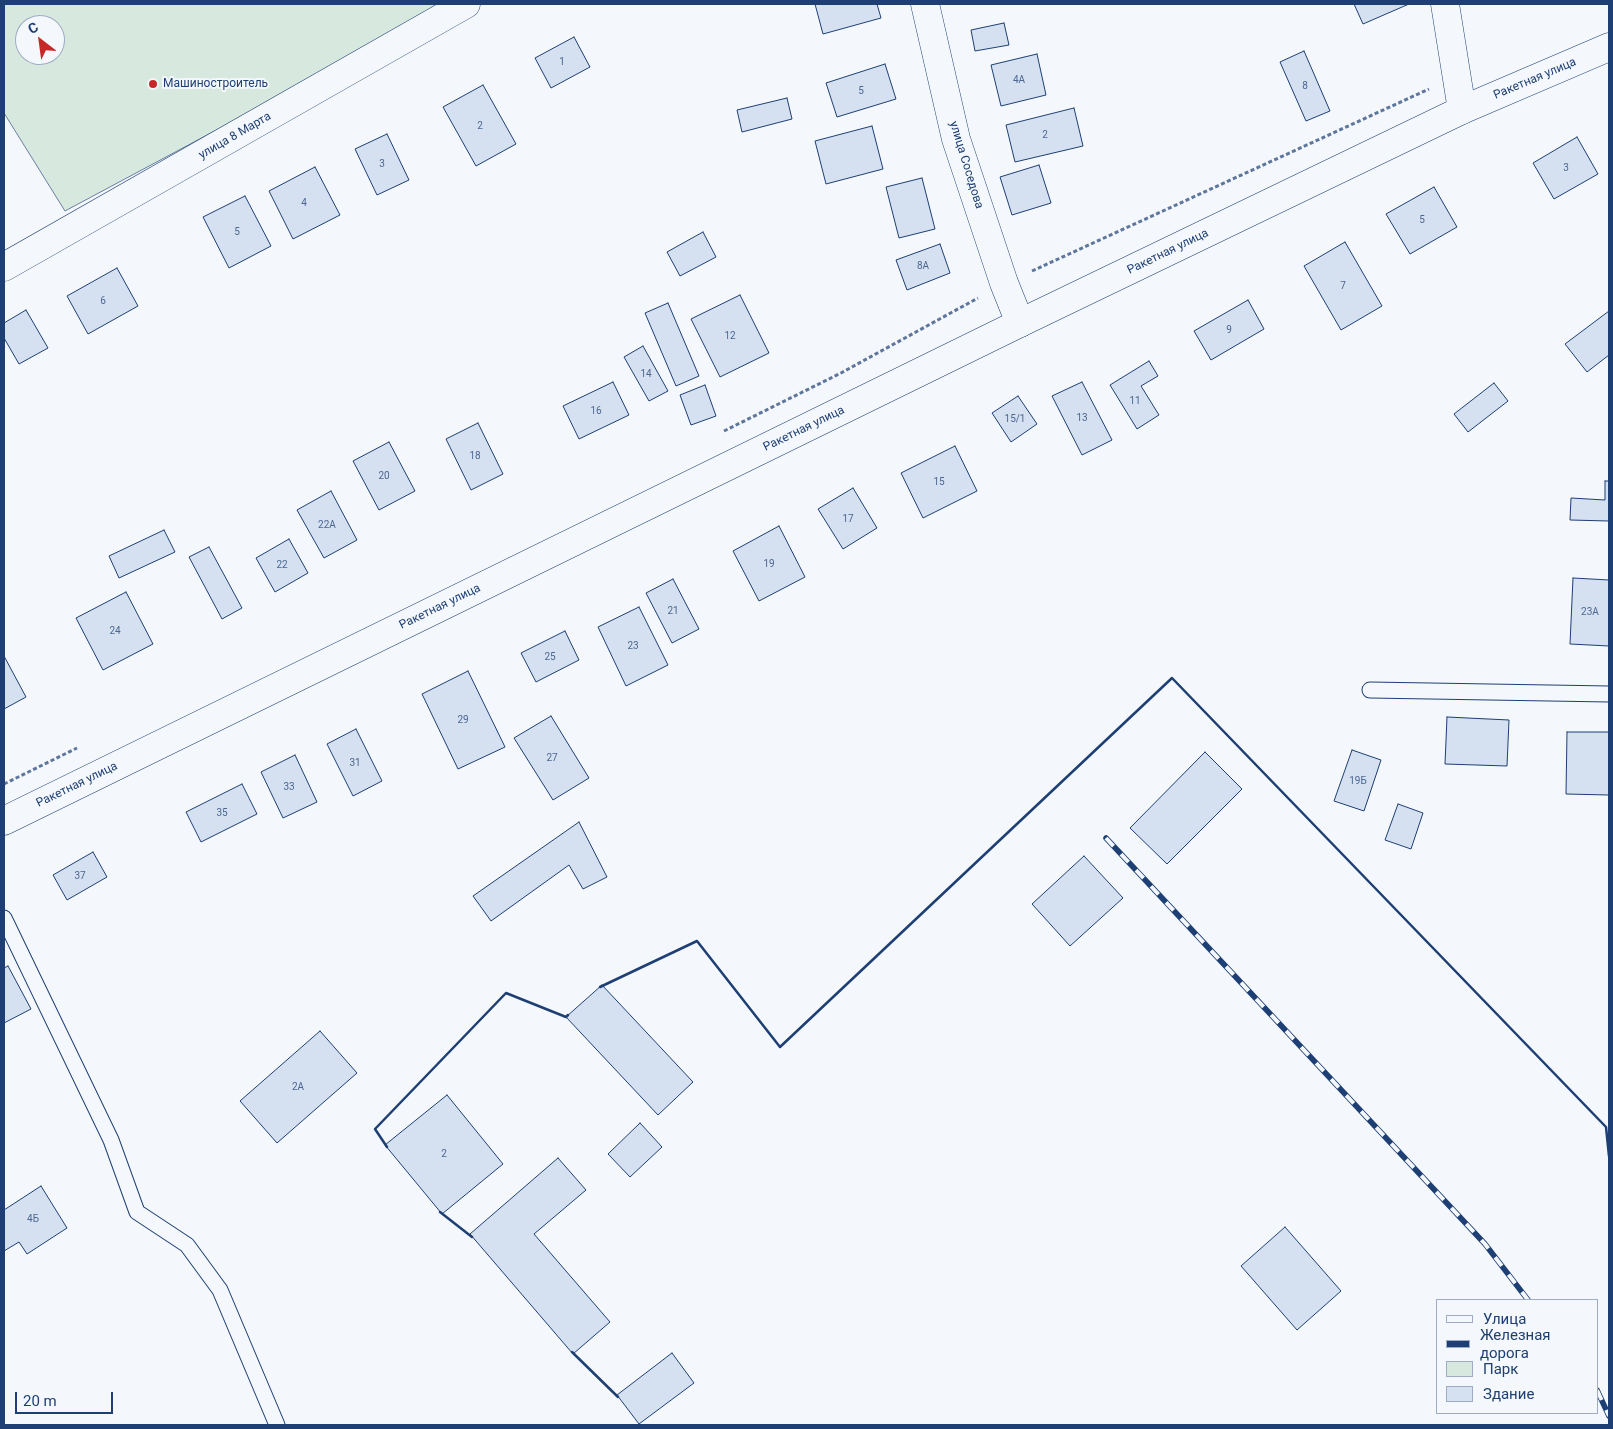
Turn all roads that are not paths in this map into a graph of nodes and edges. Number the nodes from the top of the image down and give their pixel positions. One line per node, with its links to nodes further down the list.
1 (466, 4): 6 (main road, улица 8 Марта)
2 (926, 4): 7 (main road, улица Соседова)
3 (1445, 4): 5 (main road)
4 (1609, 47): 5 (main road, Ракетная улица)
5 (1462, 110): 7 (main road, Ракетная улица)
6 (4, 268)
7 (1020, 323): 10 (main road, Ракетная улица)
8 (1370, 690): 9 (lane)
9 (1609, 694)
10 (4, 821)
11 (4, 918): 12 (lane)
12 (276, 1425)

